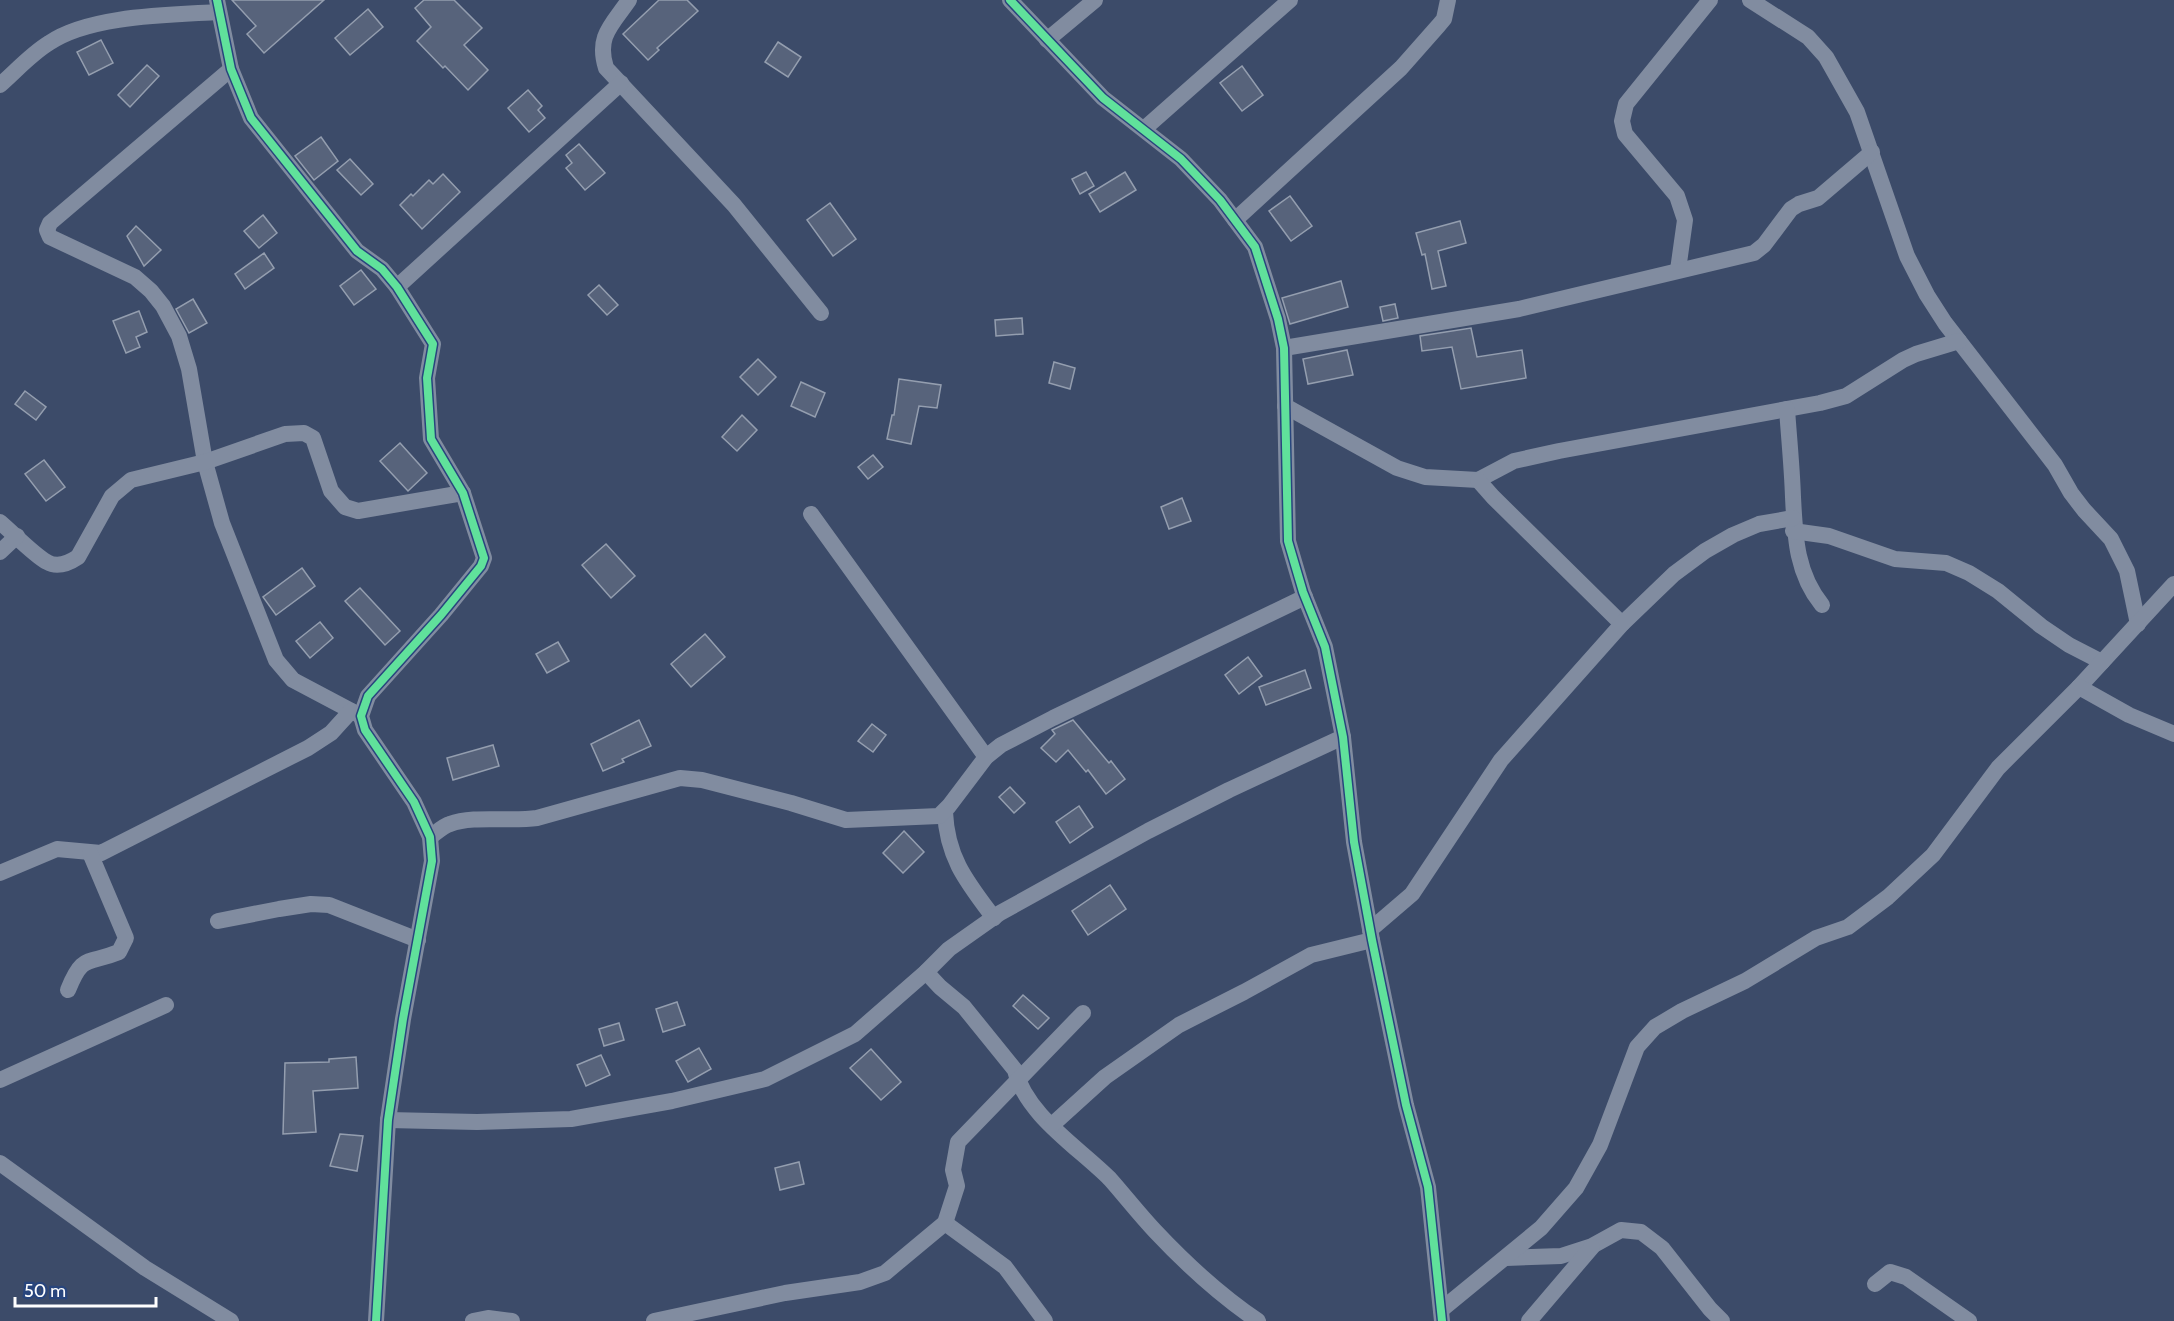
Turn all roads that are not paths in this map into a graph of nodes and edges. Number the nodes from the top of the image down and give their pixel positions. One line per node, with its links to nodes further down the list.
1 (629, 0): 11 (street)
2 (1010, 0): 9 (street)
3 (1095, 0): 9 (street)
4 (1290, 0): 13 (street)
5 (1448, 0): 15 (street)
6 (1710, 0): 16 (street)
7 (1750, 0): 14 (street)
8 (218, 6): 10 (street); 12 (street)
9 (1047, 40): 13 (street)
10 (231, 69): 17 (street); 23 (street)
11 (621, 83): 17 (street); 18 (street)
12 (0, 85)
13 (1143, 129): 15 (street)
14 (1872, 152): 16 (street); 19 (street)
15 (1235, 220): 20 (street)
16 (1678, 270): 20 (street)
17 (397, 287): 25 (street)
18 (821, 313)
19 (1959, 341): 22 (street); 35 (street)
20 (1284, 348): 21 (street)
21 (1285, 406): 24 (street); 32 (street)
22 (1787, 409): 24 (street); 28 (street)
23 (205, 462): 25 (street); 29 (street); 38 (street)
24 (1478, 480): 34 (street)
25 (463, 493): 38 (street)
26 (811, 514): 41 (street)
27 (0, 522): 29 (street)
28 (1793, 525): 33 (street); 34 (street); 36 (street)
29 (17, 536): 30 (street)
30 (0, 552)
31 (2174, 584): 35 (street)
32 (1305, 597): 40 (street); 41 (street)
33 (1822, 605)
34 (1622, 624): 48 (street)
35 (2138, 624): 36 (street)
36 (2102, 662): 37 (street)
37 (2079, 687): 39 (street); 61 (street)
38 (356, 713): 43 (street); 44 (street)
39 (2174, 734)
40 (1343, 737): 46 (street); 48 (street)
41 (986, 757): 42 (street)
42 (945, 812): 43 (street); 46 (street)
43 (430, 837): 49 (street)
44 (90, 853): 45 (street); 51 (street)
45 (0, 873)
46 (994, 918): 50 (street)
47 (218, 921): 49 (street)
48 (1371, 935): 57 (street); 63 (street)
49 (418, 940): 56 (street)
50 (926, 972): 55 (street); 56 (street)
51 (68, 990)
52 (165, 1005): 54 (street)
53 (1083, 1013): 55 (street)
54 (0, 1080)
55 (1018, 1081): 57 (street); 59 (street)
56 (388, 1120): 65 (street)
57 (1052, 1125): 70 (street)
58 (0, 1163): 64 (street)
59 (945, 1223): 68 (street); 69 (street)
60 (1592, 1246): 61 (street); 71 (street); 72 (street)
61 (1506, 1258): 63 (street)
62 (1875, 1284): 73 (street)
63 (1442, 1315)
64 (231, 1321)
65 (376, 1321)
66 (473, 1321): 67 (street)
67 (512, 1321)
68 (654, 1321)
69 (1046, 1321)
70 (1258, 1321)
71 (1529, 1321)
72 (1722, 1321)
73 (1969, 1321)

